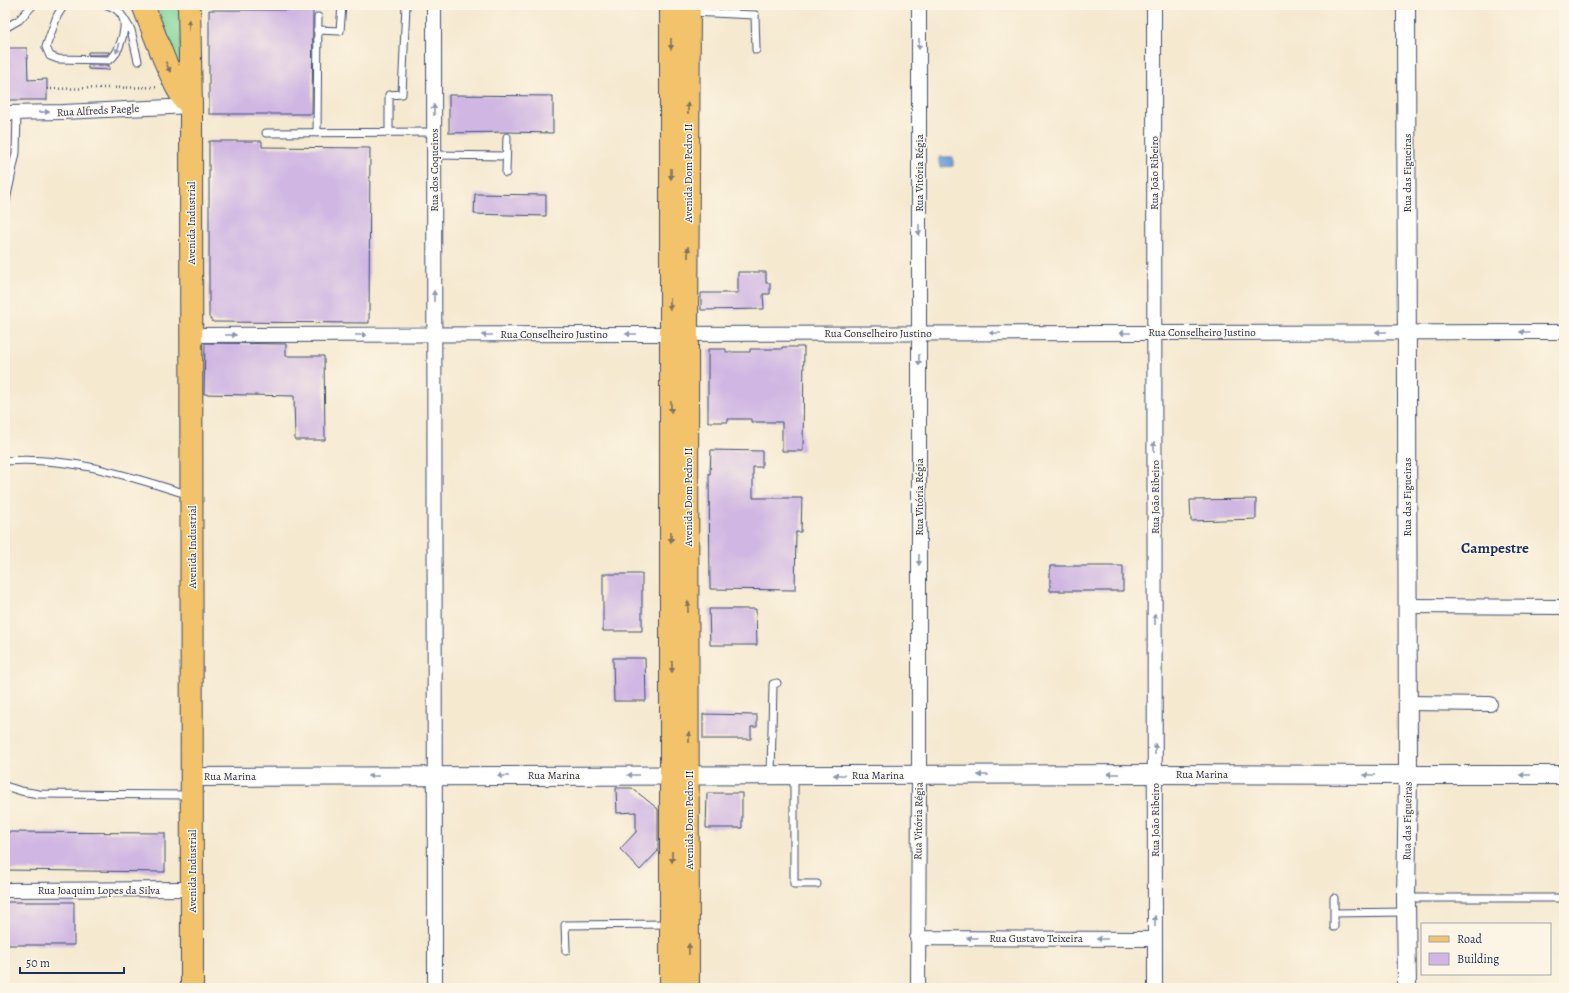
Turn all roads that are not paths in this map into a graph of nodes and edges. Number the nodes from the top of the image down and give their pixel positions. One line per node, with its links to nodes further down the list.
1 (33, 5): 15 (lane)
2 (64, 5): 13 (lane, one-way to 2)
3 (107, 5): 13 (lane)
4 (143, 5): 19 (main road, one-way to 19)
5 (189, 5): 19 (main road, Avenida Industrial, one-way to 5)
6 (342, 5): 16 (lane)
7 (406, 5): 21 (lane)
8 (434, 5): 22 (street, Rua dos Coqueiros, one-way to 8)
9 (918, 5): 32 (street, Rua Vitória Régia, one-way to 32)
10 (1154, 5): 33 (street, Rua João Ribeiro)
11 (1406, 5): 30 (street, Rua das Figueiras)
12 (683, 7): 17 (lane); 34 (main road, Avenida Dom Pedro II)
13 (123, 17): 18 (lane)
14 (318, 17): 16 (lane)
15 (5, 28)
16 (317, 30): 23 (lane)
17 (756, 50)
18 (138, 61)
19 (191, 106): 20 (street, Rua Alfreds Paegle, one-way to 19); 35 (main road, Avenida Industrial)
20 (11, 113): 29 (lane)
21 (389, 132): 22 (lane); 23 (lane)
22 (434, 132): 26 (street, Rua dos Coqueiros)
23 (317, 133): 24 (lane)
24 (266, 134)
25 (507, 137): 27 (lane)
26 (434, 155): 27 (lane); 36 (street, Rua dos Coqueiros, one-way to 26)
27 (506, 156): 28 (lane)
28 (506, 173)
29 (5, 205)
30 (1407, 332): 31 (street, Rua Conselheiro Justino, one-way to 30); 33 (street, Rua Conselheiro Justino, one-way to 33); 39 (street, Rua das Figueiras)
31 (1564, 332)
32 (919, 333): 33 (street, Rua Conselheiro Justino, one-way to 32); 34 (street, Rua Conselheiro Justino); 46 (street, Rua Vitória Régia, one-way to 46)
33 (1154, 333): 44 (street, Rua João Ribeiro, one-way to 33)
34 (679, 334): 36 (street, Rua Conselheiro Justino, one-way to 36); 49 (main road, Avenida Dom Pedro II)
35 (192, 335): 36 (street, Rua Conselheiro Justino, one-way to 36); 38 (main road, Avenida Industrial)
36 (434, 335): 48 (street, Rua dos Coqueiros)
37 (5, 461): 38 (lane)
38 (192, 496): 53 (main road, Avenida Industrial)
39 (1408, 606): 40 (street); 42 (street, Rua das Figueiras)
40 (1564, 607)
41 (777, 684): 50 (lane)
42 (1408, 703): 43 (street); 51 (street, Rua das Figueiras)
43 (1490, 704)
44 (1155, 774): 46 (street, Rua Marina, one-way to 46); 51 (street, Rua Marina, one-way to 44); 64 (street, Rua João Ribeiro, one-way to 44)
45 (794, 775): 46 (street, Rua Marina, one-way to 45); 50 (street, Rua Marina); 54 (lane)
46 (919, 775): 63 (street, Rua Vitória Régia)
47 (1564, 775): 51 (street, Rua Marina, one-way to 51)
48 (435, 776): 49 (street, Rua Marina, one-way to 48); 53 (street, Rua Marina, one-way to 53); 67 (street, Rua dos Coqueiros)
49 (681, 776): 50 (street, Rua Marina); 61 (main road, Avenida Dom Pedro II, one-way to 61); 69 (main road, Avenida Dom Pedro II, one-way to 49)
50 (771, 776)
51 (1408, 776): 59 (street, Rua das Figueiras)
52 (5, 786): 53 (lane)
53 (192, 786): 55 (main road, Avenida Industrial)
54 (817, 884)
55 (192, 889): 56 (street, Rua Joaquim Lopes da Silva); 66 (main road, Avenida Industrial)
56 (5, 890)
57 (1334, 898): 60 (lane)
58 (1564, 898): 59 (lane)
59 (1406, 905): 60 (lane); 72 (street, Rua das Figueiras)
60 (1334, 913): 62 (lane)
61 (672, 924): 65 (lane); 68 (main road, Avenida Dom Pedro II)
62 (1334, 926)
63 (917, 938): 64 (street, Rua Gustavo Teixeira, one-way to 63); 70 (street, Rua Vitória Régia)
64 (1155, 939): 71 (street, Rua João Ribeiro)
65 (566, 951)
66 (192, 988)
67 (435, 988)
68 (671, 988)
69 (688, 988)
70 (918, 988)
71 (1155, 988)
72 (1407, 988)

